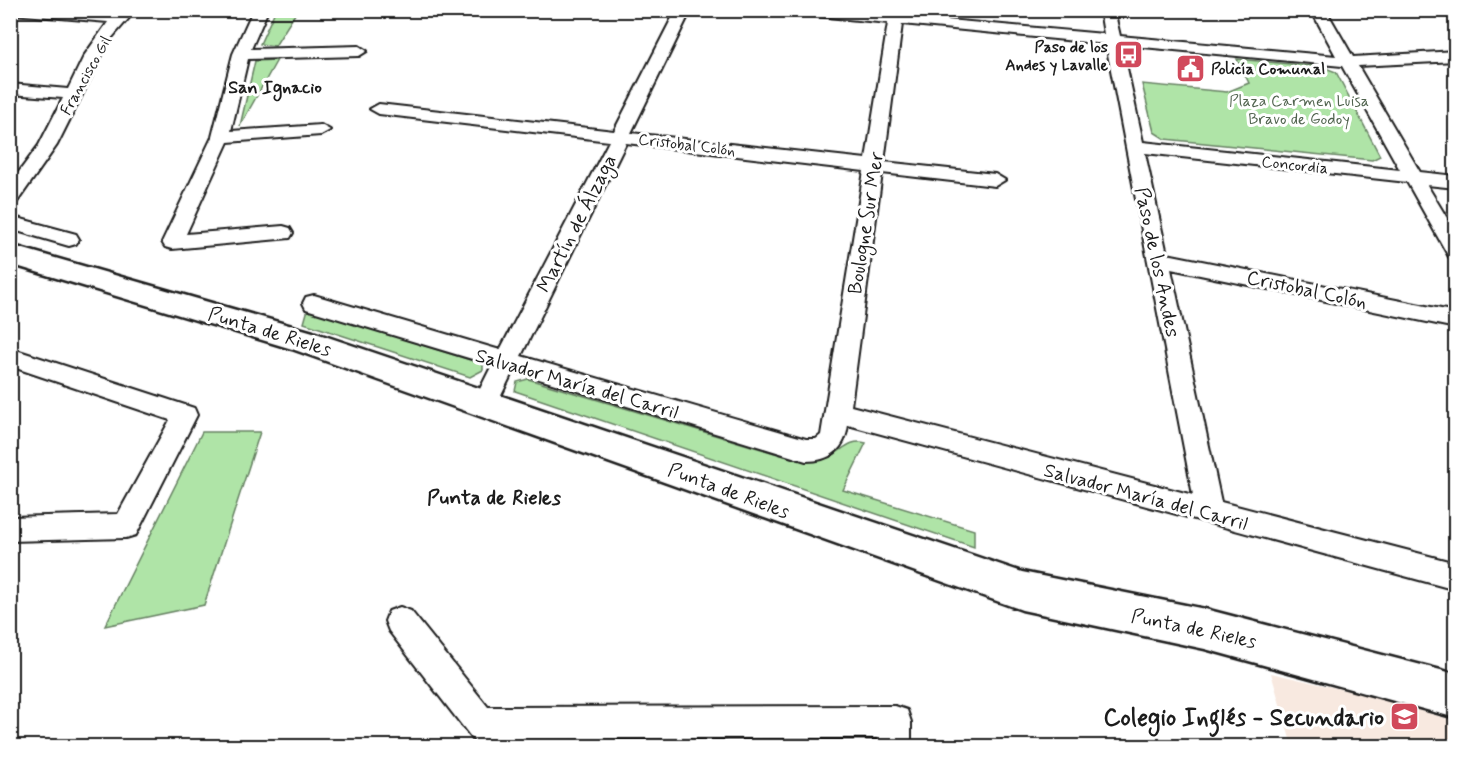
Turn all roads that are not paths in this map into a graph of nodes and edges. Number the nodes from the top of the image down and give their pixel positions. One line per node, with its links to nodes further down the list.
1 (12, 10): 7 (street)
2 (261, 10): 11 (street)
3 (684, 10): 19 (street, Martín de Álzaga)
4 (797, 10): 8 (street)
5 (1107, 10): 9 (street, Paso de los Andes)
6 (1318, 10): 13 (street)
7 (125, 14): 15 (street, Francisco Gil)
8 (896, 15): 9 (street); 22 (street, Boulogne Sur Mer)
9 (1114, 41): 13 (street); 21 (street, Paso de los Andes)
10 (359, 51): 11 (street)
11 (241, 54): 18 (street)
12 (1455, 57): 13 (street)
13 (1347, 62): 24 (street)
14 (10, 89): 15 (street)
15 (74, 94): 20 (street, Francisco Gil)
16 (380, 109): 19 (street, Cristobal Colón)
17 (321, 130): 18 (street)
18 (221, 137): 29 (street)
19 (620, 137): 22 (street, Cristobal Colón); 37 (street, Martín de Álzaga)
20 (49, 145): 23 (street, Francisco Gil); 27 (street, Francisco Gil)
21 (1134, 146): 24 (street, Concordia); 33 (street, Paso de los Andes)
22 (874, 166): 25 (street, Cristobal Colón); 39 (street, Boulogne Sur Mer)
23 (10, 176)
24 (1413, 177): 26 (street, Concordia); 31 (street)
25 (995, 180)
26 (1455, 182)
27 (10, 198)
28 (10, 222): 30 (street)
29 (283, 233)
30 (69, 239)
31 (1455, 252)
32 (10, 254): 38 (street, Punta de Rieles)
33 (1158, 259): 35 (street, Cristobal Colón); 40 (street, Paso de los Andes)
34 (314, 303): 37 (street, Salvador María del Carril)
35 (1455, 320)
36 (10, 357): 41 (street)
37 (506, 362): 38 (street, Martín de Álzaga); 39 (street, Salvador María del Carril)
38 (485, 403): 44 (street, Punta de Rieles)
39 (835, 423): 40 (street, Salvador María del Carril)
40 (1210, 513): 42 (street, Salvador María del Carril)
41 (10, 529)
42 (1455, 578)
43 (400, 621): 46 (street)
44 (1455, 696)
45 (894, 734): 46 (street)
46 (489, 735)

